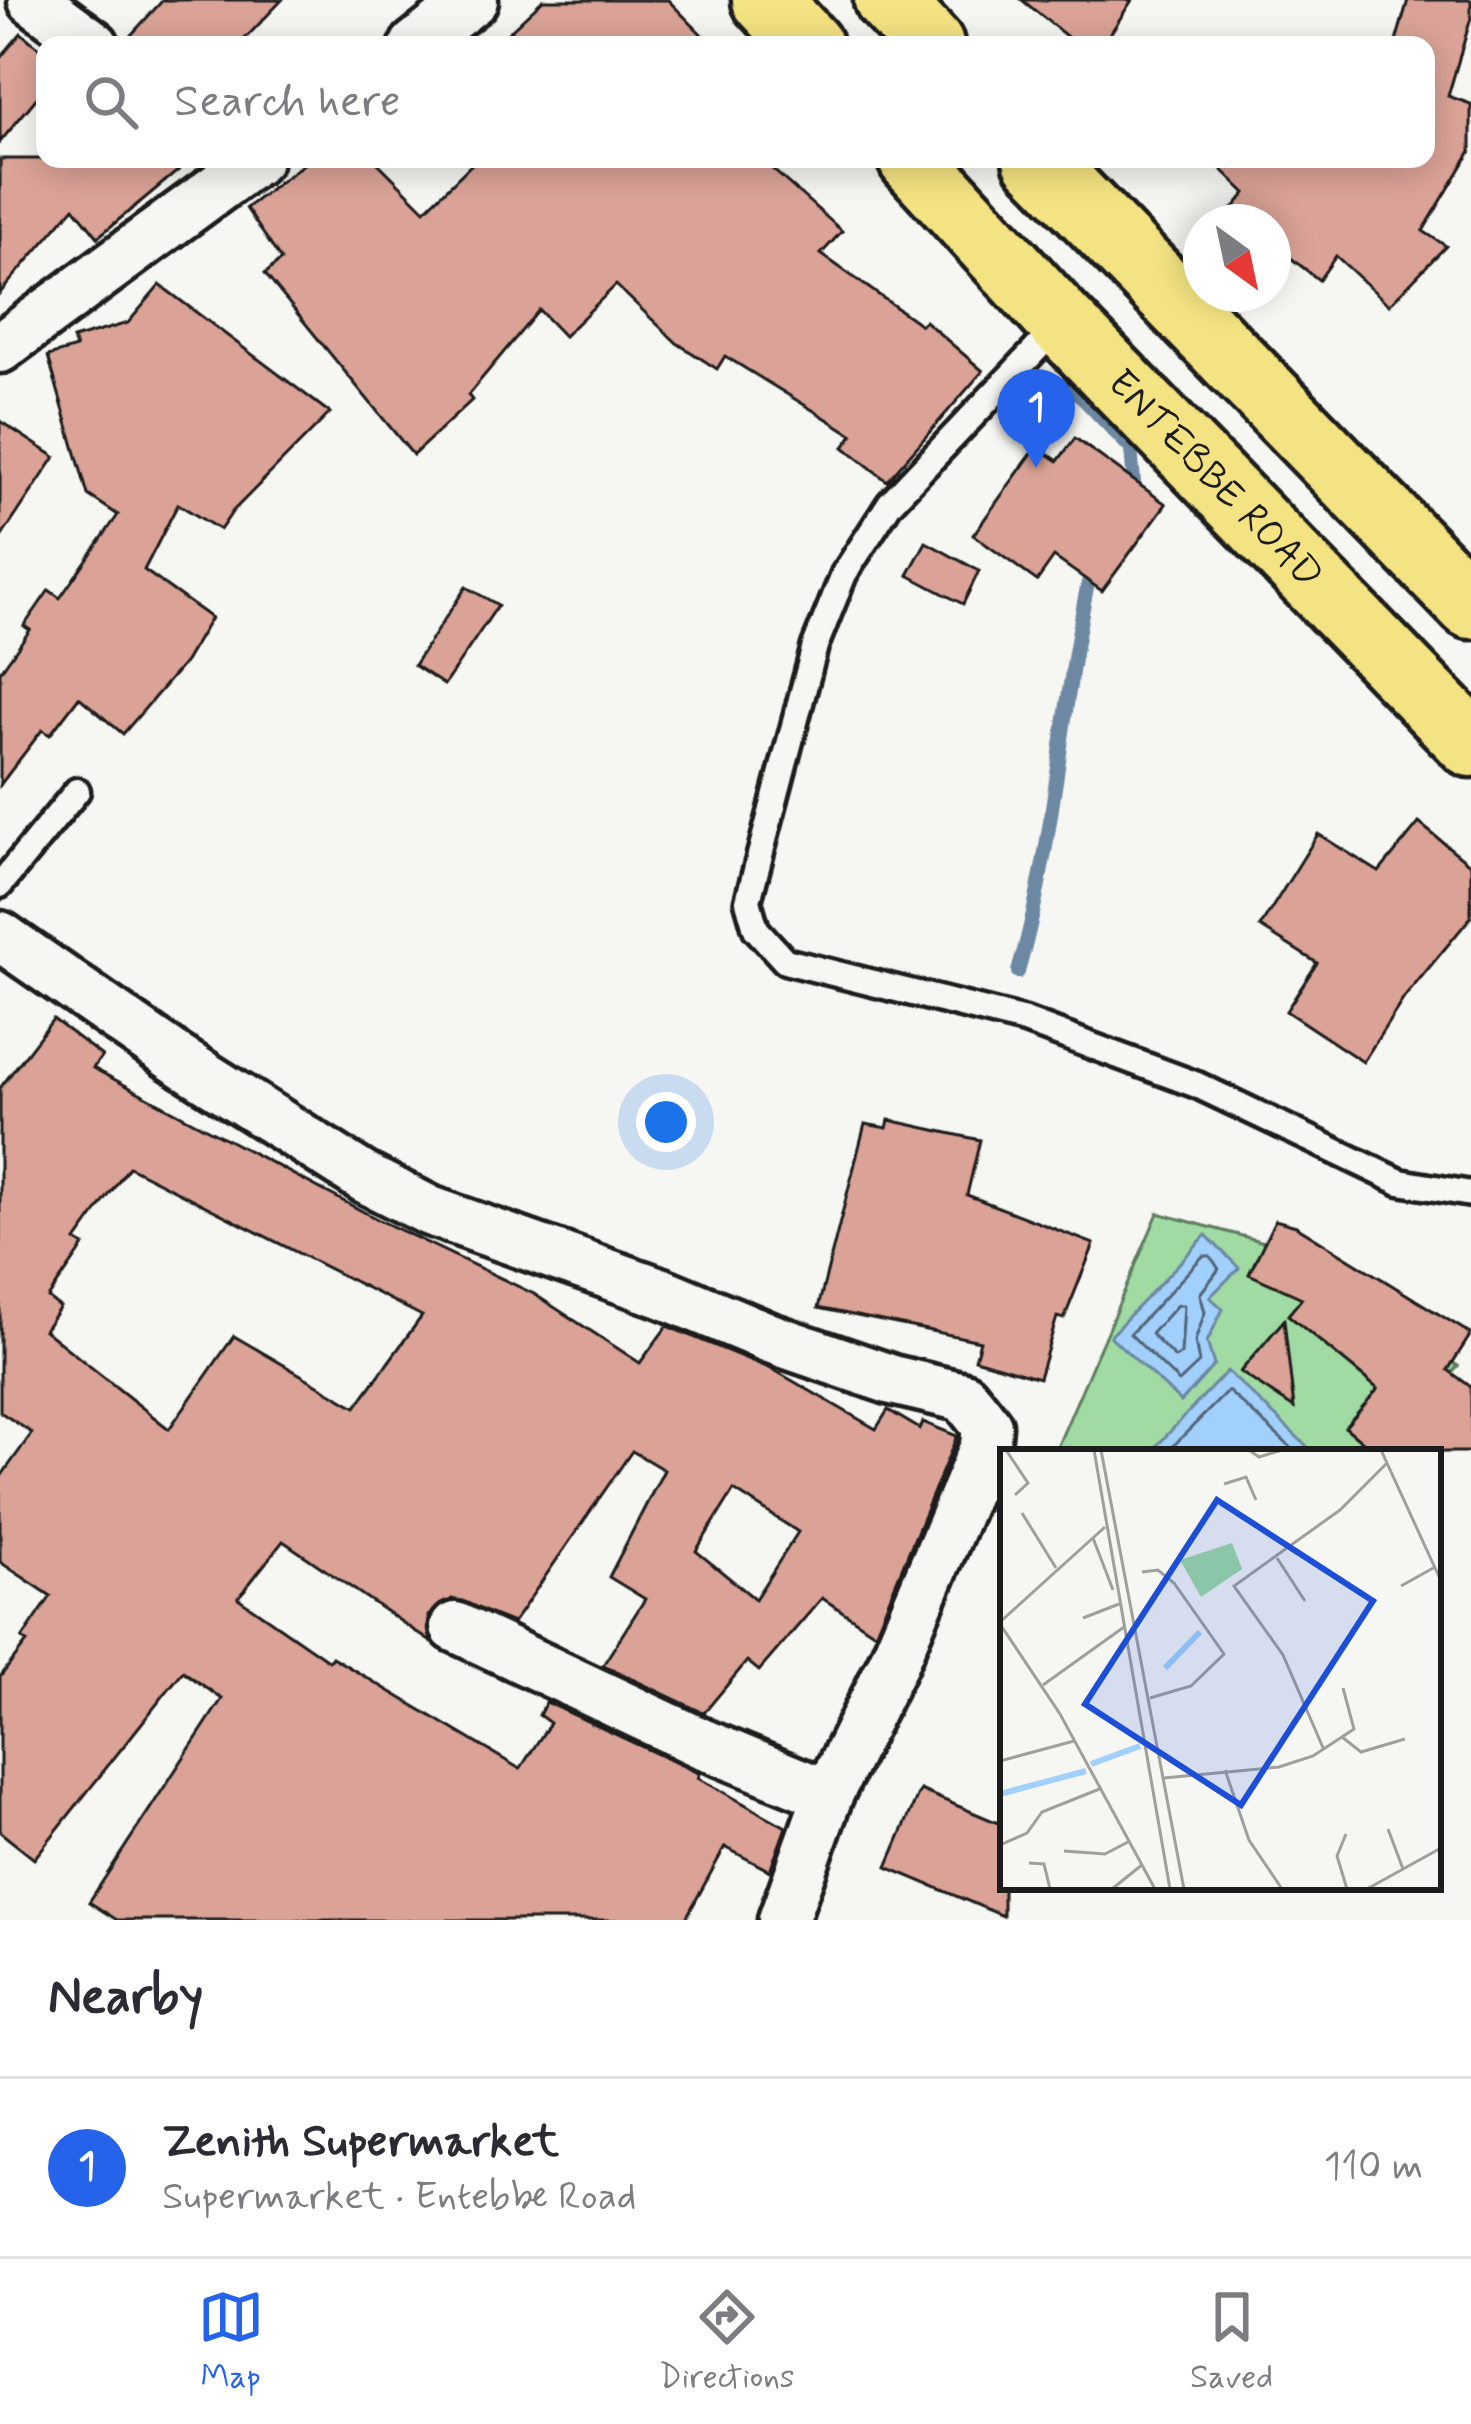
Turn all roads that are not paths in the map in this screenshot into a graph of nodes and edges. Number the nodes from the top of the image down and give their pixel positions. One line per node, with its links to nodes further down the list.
1 (33, 0): 5 (street)
2 (473, 0): 6 (street)
3 (766, 0): 7 (main road)
4 (888, 0): 8 (main road)
5 (82, 36)
6 (427, 36)
7 (800, 36)
8 (922, 36)
9 (243, 168): 13 (street)
10 (921, 168): 12 (main road, ENTEBBE ROAD)
11 (1046, 168): 14 (main road)
12 (1061, 322): 15 (main road, ENTEBBE ROAD); 19 (lane)
13 (0, 348)
14 (1471, 605)
15 (1471, 743)
16 (77, 790): 17 (lane)
17 (0, 885)
18 (0, 935): 21 (street)
19 (1471, 1194)
20 (455, 1627): 21 (street)
21 (828, 1795): 22 (street)
22 (783, 1920)

